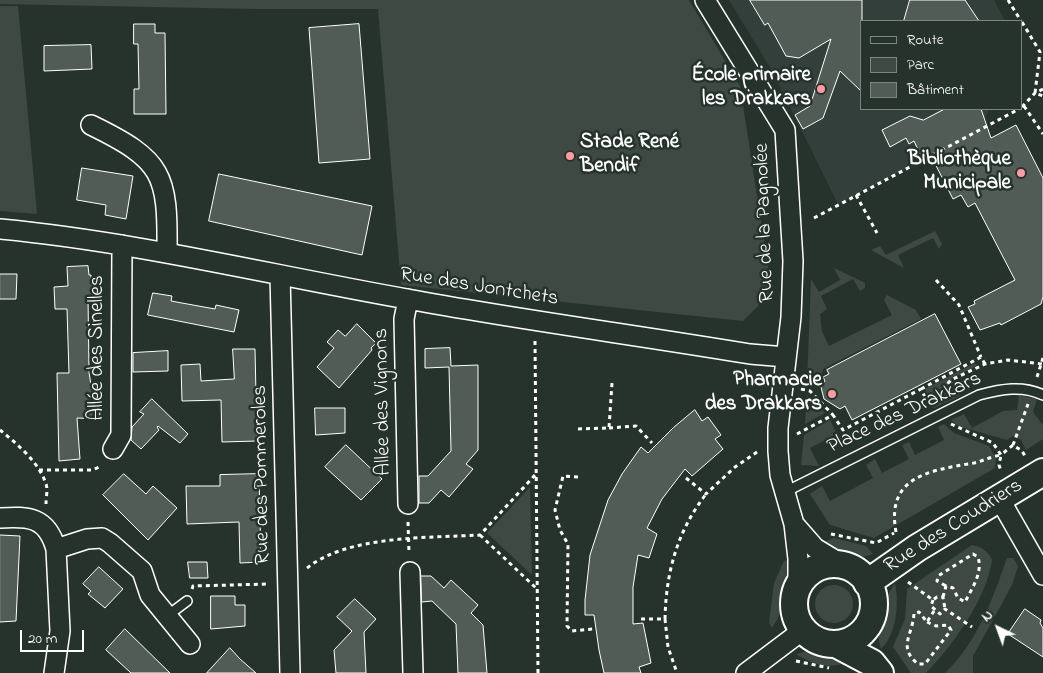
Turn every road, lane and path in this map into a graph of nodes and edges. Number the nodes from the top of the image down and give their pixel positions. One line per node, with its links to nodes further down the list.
1 (705, 0): 23 (street, Rue de la Pagnolée)
2 (1008, 0): 3 (path)
3 (1021, 20)
4 (1023, 24): 6 (path)
5 (1043, 89): 6 (path)
6 (1035, 93): 7 (path); 8 (path)
7 (1043, 96)
8 (1023, 106)
9 (1023, 108): 12 (path)
10 (1016, 110): 13 (path)
11 (91, 125): 18 (street)
12 (1043, 134)
13 (856, 195): 14 (path); 16 (path)
14 (814, 218)
15 (0, 230): 17 (street, Rue des Jontchets)
16 (877, 233)
17 (122, 245): 18 (street, Rue des Jontchets); 40 (street, Allée des Sinelles)
18 (167, 252): 19 (street, Rue des Jontchets)
19 (280, 275): 21 (street, Rue des Jontchets); 67 (street, Rue des Pommeroles)
20 (936, 280): 24 (path)
21 (408, 300): 23 (street, Rue des Jontchets); 52 (street, Allée des Vignons)
22 (535, 341): 46 (path)
23 (786, 357): 49 (street, Rue de la Pagnolée)
24 (981, 357): 27 (path); 30 (path)
25 (1043, 358): 26 (path)
26 (1042, 363): 27 (path); 31 (path)
27 (985, 364): 33 (path)
28 (612, 383): 35 (path)
29 (798, 389): 34 (path)
30 (921, 389)
31 (1033, 390): 32 (lane, Place des Drakkars); 39 (path); 49 (lane, Place des Drakkars)
32 (1043, 395)
33 (928, 402)
34 (833, 414)
35 (609, 428): 36 (path); 38 (path)
36 (578, 429)
37 (0, 430): 44 (path)
38 (652, 443)
39 (1013, 445): 42 (path); 43 (path)
40 (113, 450): 44 (path)
41 (757, 452): 50 (path)
42 (1001, 455): 45 (path); 56 (path)
43 (1034, 464): 51 (street, Rue des Coudriers)
44 (38, 470): 55 (path)
45 (1001, 471)
46 (536, 474): 58 (path); 70 (path)
47 (578, 477): 82 (path)
48 (686, 478): 50 (path)
49 (785, 492): 54 (street, Rue de la Pagnolée)
50 (706, 494): 78 (path)
51 (999, 498): 64 (street); 65 (street, Rue des Coudriers)
52 (408, 504): 59 (path)
53 (0, 518): 55 (street)
54 (794, 524): 62 (street); 69 (street, Rue de la Pagnolée)
55 (44, 526): 61 (street)
56 (896, 532)
57 (831, 534): 60 (path)
58 (480, 535): 59 (path); 70 (path)
59 (409, 539): 63 (path); 67 (path)
60 (876, 543)
61 (56, 549): 76 (street); 88 (street)
62 (843, 565): 65 (street); 69 (street)
63 (410, 572): 90 (street)
64 (1043, 575)
65 (867, 582): 80 (street)
66 (907, 582): 72 (path)
67 (288, 583): 73 (path); 89 (street, Rue des Pommeroles)
68 (946, 586): 68 (path); 71 (path)
69 (798, 587): 83 (street)
70 (537, 589): 91 (path)
71 (943, 597): 72 (path); 74 (path)
72 (933, 600): 75 (path)
73 (187, 601): 76 (lane)
74 (945, 609): 75 (path); 81 (path)
75 (934, 611): 79 (path)
76 (166, 616): 84 (street)
77 (641, 619): 78 (path)
78 (665, 619): 92 (path)
79 (927, 622): 79 (path)
80 (868, 624): 85 (street); 87 (street)
81 (972, 627)
82 (593, 629)
83 (804, 630): 85 (street); 93 (street)
84 (190, 644)
85 (836, 656): 86 (path); 87 (street)
86 (788, 658)
87 (876, 668)
88 (54, 673)
89 (290, 673)
90 (413, 673)
91 (538, 673)
92 (677, 673)
93 (746, 673)

